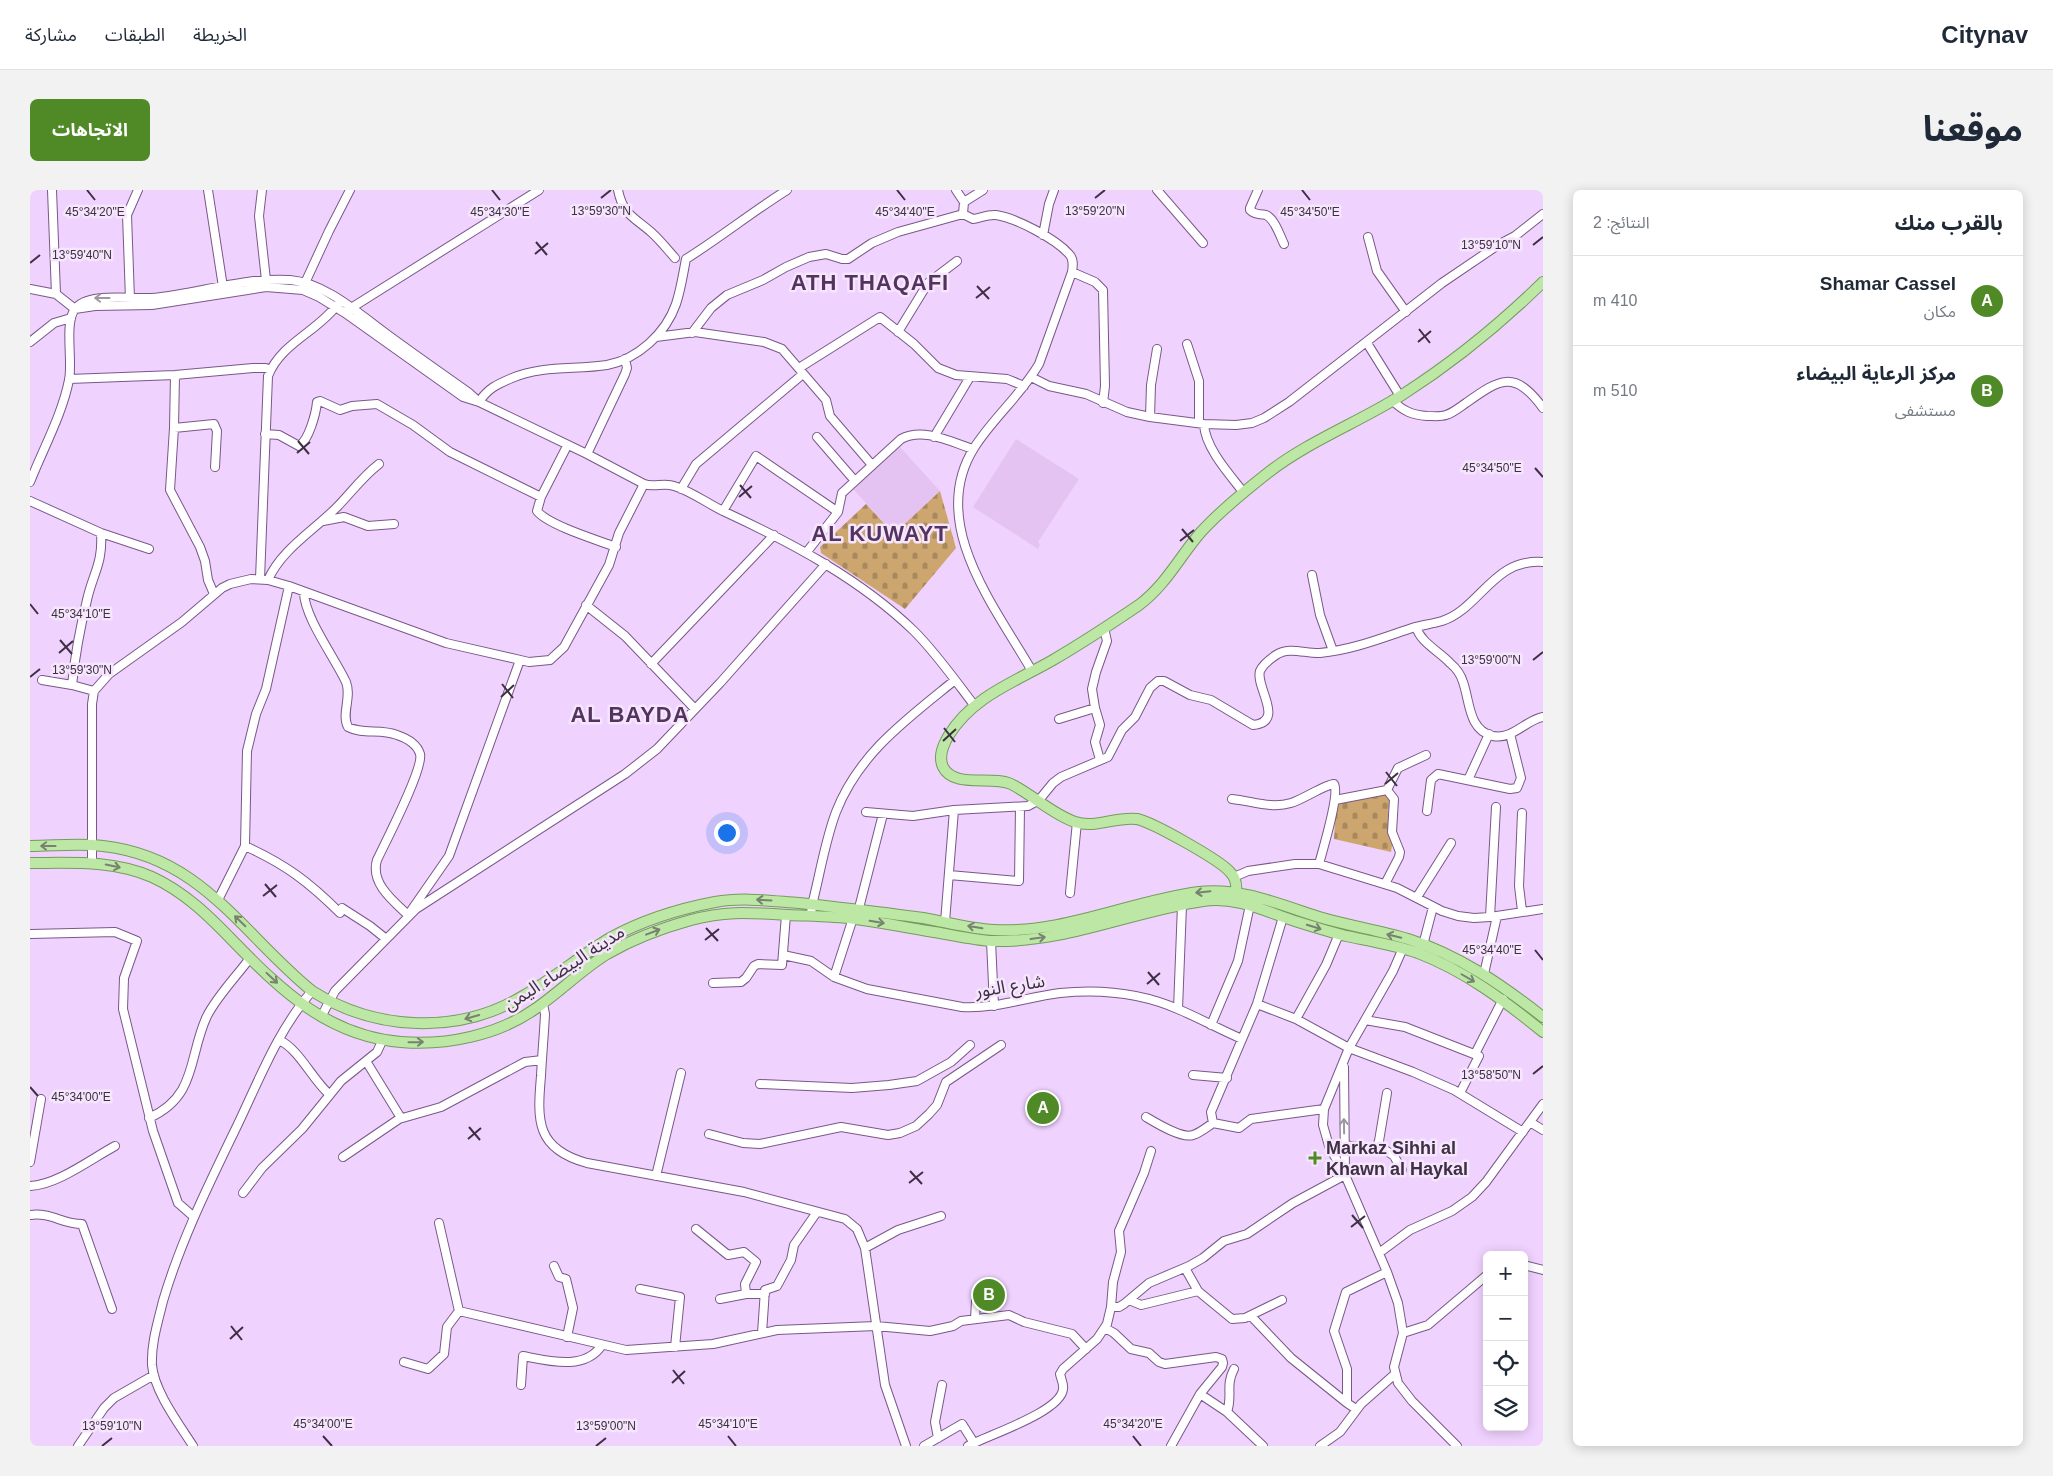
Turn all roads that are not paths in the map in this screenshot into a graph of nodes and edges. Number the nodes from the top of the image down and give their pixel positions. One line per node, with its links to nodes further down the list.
1 (52, 190): 29 (street)
2 (138, 190): 30 (street)
3 (208, 190): 27 (street)
4 (262, 190): 24 (street)
5 (350, 190): 26 (street)
6 (539, 190): 33 (street)
7 (618, 190): 21 (street)
8 (787, 190): 38 (street)
9 (956, 190): 14 (street)
10 (983, 190): 14 (street)
11 (1054, 190): 17 (street)
12 (1157, 190): 19 (street)
13 (1258, 190): 20 (street)
14 (964, 202): 15 (street)
15 (963, 214): 17 (street); 37 (street)
16 (1543, 214): 34 (street)
17 (1043, 235): 23 (street)
18 (1368, 236): 34 (street)
19 (1203, 243)
20 (1284, 244)
21 (675, 258)
22 (957, 261): 36 (street)
23 (1072, 272): 48 (street); 53 (street)
24 (266, 280): 26 (street); 27 (street)
25 (1543, 282): 51 (main road)
26 (305, 283): 31 (street)
27 (223, 287): 30 (street)
28 (30, 289): 29 (street)
29 (56, 294): 32 (street)
30 (130, 299): 32 (street, one-way to 32)
31 (338, 304): 32 (street); 33 (street); 44 (street)
32 (75, 308): 35 (street)
33 (348, 310): 52 (street)
34 (1406, 312): 40 (street)
35 (71, 318): 39 (street); 49 (street)
36 (898, 332): 45 (street); 47 (street)
37 (692, 333): 38 (street); 45 (street)
38 (656, 337): 43 (street)
39 (30, 342)
40 (1367, 343): 51 (street); 56 (street)
41 (1187, 344): 56 (street)
42 (1157, 349): 55 (street)
43 (625, 359): 52 (street); 63 (street)
44 (270, 370): 46 (street); 58 (street)
45 (801, 371): 65 (street); 70 (street)
46 (176, 375): 49 (street); 57 (street)
47 (970, 377): 50 (street); 60 (street)
48 (1031, 378): 50 (street); 53 (street)
49 (69, 379): 68 (street)
50 (1024, 386): 62 (street)
51 (1396, 398): 54 (street); 71 (main road)
52 (479, 402): 61 (street)
53 (1103, 403): 55 (street)
54 (1543, 408)
55 (1150, 417): 56 (street)
56 (1201, 424): 71 (street)
57 (174, 428): 66 (street); 89 (street)
58 (264, 434): 72 (street); 86 (street)
59 (817, 437): 67 (street)
60 (934, 437): 62 (street); 65 (street)
61 (567, 446): 63 (street); 72 (street)
62 (973, 449): 96 (street)
63 (587, 454): 69 (street)
64 (380, 464): 76 (street)
65 (872, 465): 67 (street)
66 (215, 467)
67 (855, 481): 75 (street)
68 (30, 482)
69 (644, 484): 70 (street); 80 (street)
70 (681, 489): 74 (street)
71 (1244, 493): 92 (main road)
72 (541, 497): 80 (street)
73 (30, 501): 78 (street)
74 (723, 511): 75 (street); 79 (street)
75 (838, 512): 82 (street)
76 (321, 522): 77 (street); 86 (street)
77 (394, 524)
78 (101, 533): 81 (street); 99 (street)
79 (774, 535): 82 (street); 95 (street)
80 (616, 547): 90 (street)
81 (149, 549)
82 (806, 553): 84 (street)
83 (1543, 562): 91 (street)
84 (826, 564): 98 (street); 103 (street)
85 (1312, 574): 93 (street)
86 (264, 580): 87 (street); 89 (street)
87 (289, 586): 88 (street); 126 (street)
88 (304, 592): 94 (street); 144 (street)
89 (214, 594): 100 (street)
90 (586, 605): 94 (street); 95 (street)
91 (1416, 627): 93 (street); 106 (street)
92 (1104, 628): 96 (main road); 102 (street)
93 (1333, 651): 109 (street)
94 (520, 660): 144 (street)
95 (651, 664): 103 (street)
96 (1032, 671): 101 (main road)
97 (42, 680): 99 (street)
98 (955, 680): 101 (street); 142 (street)
99 (72, 684): 100 (street)
100 (94, 691): 124 (street)
101 (974, 705): 113 (main road)
102 (1094, 708): 105 (street); 109 (street)
103 (695, 709): 144 (street)
104 (1543, 717): 107 (street)
105 (1059, 719)
106 (1489, 734): 107 (street); 110 (street)
107 (1510, 734): 110 (street)
108 (1426, 756): 111 (street)
109 (1100, 760): 113 (street)
110 (1468, 780): 119 (street)
111 (1387, 790): 114 (street); 132 (street)
112 (1232, 799): 114 (street)
113 (1039, 800): 115 (street); 122 (main road)
114 (1335, 800): 129 (street)
115 (1020, 807): 117 (street); 130 (street)
116 (1496, 807): 147 (street)
117 (954, 810): 121 (street); 130 (street)
118 (866, 812): 121 (street)
119 (1427, 812)
120 (1522, 813): 143 (street)
121 (883, 814): 140 (street)
122 (1076, 822): 131 (main road); 133 (street)
123 (1451, 843): 135 (street)
124 (93, 845): 125 (main road, مدينة البيضاء اليمن, one-way to 125); 128 (street); 136 (main road, مدينة البيضاء اليمن)
125 (30, 846)
126 (245, 846): 136 (street); 152 (street)
127 (30, 863): 128 (main road, مدينة البيضاء اليمن)
128 (92, 863): 157 (main road, مدينة البيضاء اليمن, one-way to 157)
129 (1319, 864): 131 (street); 132 (street)
130 (949, 874): 149 (street)
131 (1234, 876): 134 (main road)
132 (1385, 884): 135 (street)
133 (1070, 893)
134 (1236, 893): 149 (main road, one-way to 149); 154 (main road, one-way to 134)
135 (1417, 898): 139 (street)
136 (218, 900): 162 (main road, مدينة البيضاء اليمن, one-way to 136)
137 (1182, 905): 138 (main road); 153 (main road, one-way to 137); 169 (street)
138 (1250, 905): 146 (main road); 174 (street)
139 (1433, 907): 147 (street); 154 (street)
140 (859, 908): 142 (main road); 149 (main road)
141 (1543, 908): 143 (street)
142 (812, 910): 145 (main road, مدينة البيضاء اليمن); 148 (main road); 161 (main road, مدينة البيضاء اليمن, one-way to 161)
143 (1522, 910): 147 (street)
144 (408, 915): 152 (street)
145 (786, 915): 156 (street); 166 (main road, مدينة البيضاء اليمن, one-way to 145)
146 (1283, 917): 151 (main road, one-way to 151); 167 (street)
147 (1494, 917): 158 (street)
148 (853, 918): 153 (main road, one-way to 153); 159 (street)
149 (945, 922)
150 (30, 934): 197 (street)
151 (1339, 934): 155 (main road); 172 (street)
152 (385, 938): 164 (street)
153 (991, 941): 168 (street)
154 (1423, 944): 158 (main road)
155 (1403, 948): 163 (main road, one-way to 163); 173 (street)
156 (783, 956): 159 (street, شارع النور); 160 (street)
157 (250, 958): 165 (main road, مدينة البيضاء اليمن, one-way to 165); 197 (street)
158 (1484, 974): 171 (main road)
159 (834, 977): 168 (street, شارع النور)
160 (713, 983)
161 (533, 990): 164 (main road, مدينة البيضاء اليمن, one-way to 164); 166 (main road)
162 (312, 991): 164 (main road, مدينة البيضاء اليمن); 165 (street)
163 (1503, 999): 175 (main road); 182 (street)
164 (329, 1001): 170 (street)
165 (301, 1004): 170 (main road, مدينة البيضاء اليمن); 178 (street)
166 (542, 1004): 176 (main road, مدينة البيضاء اليمن, one-way to 166); 184 (street)
167 (1257, 1004): 172 (street); 177 (street)
168 (994, 1006): 169 (street, شارع النور)
169 (1178, 1009): 174 (street, شارع النور)
170 (321, 1017): 176 (main road, مدينة البيضاء اليمن)
171 (1543, 1018)
172 (1296, 1019): 181 (street)
173 (1365, 1020): 181 (street); 182 (street)
174 (1210, 1025): 177 (street, شارع النور)
175 (1543, 1032)
176 (383, 1039): 185 (street)
177 (1242, 1039): 188 (street)
178 (279, 1040): 192 (street); 218 (street)
179 (970, 1045): 189 (street)
180 (1001, 1045): 203 (street)
181 (1349, 1048): 183 (street); 191 (street)
182 (1475, 1054): 191 (street)
183 (1345, 1057): 195 (street); 204 (street, one-way to 183)
184 (542, 1060): 198 (street); 212 (street)
185 (366, 1061): 192 (street); 198 (street)
186 (681, 1073): 212 (street)
187 (1193, 1075): 188 (street)
188 (1227, 1078): 200 (street)
189 (760, 1084)
190 (1387, 1093): 206 (street)
191 (1460, 1093): 202 (street)
192 (329, 1094): 214 (street)
193 (41, 1099): 209 (street)
194 (1543, 1104): 199 (street)
195 (1324, 1109): 200 (street); 211 (street)
196 (1146, 1117): 200 (street)
197 (149, 1118): 218 (street)
198 (401, 1118): 208 (street)
199 (1530, 1122): 201 (street); 202 (street)
200 (1213, 1123)
201 (1543, 1130)
202 (1523, 1132): 222 (street)
203 (709, 1134)
204 (1344, 1145): 206 (street); 211 (street)
205 (115, 1146): 213 (street)
206 (1378, 1146): 210 (street)
207 (1151, 1151): 237 (street)
208 (343, 1157)
209 (30, 1162)
210 (1402, 1170)
211 (1345, 1174): 222 (street); 225 (street)
212 (656, 1176): 215 (street)
213 (30, 1186)
214 (243, 1193)
215 (817, 1212): 221 (street); 232 (street)
216 (30, 1215): 238 (street)
217 (941, 1216): 221 (street)
218 (194, 1217): 253 (street)
219 (439, 1223): 239 (street)
220 (696, 1229): 231 (street)
221 (865, 1248): 242 (street)
222 (1379, 1253): 227 (street)
223 (554, 1266): 246 (street)
224 (1528, 1266): 226 (street)
225 (1185, 1268): 230 (street); 234 (street)
226 (1543, 1270)
227 (1387, 1272): 245 (street); 257 (street)
228 (1483, 1278): 245 (street)
229 (640, 1290): 248 (street)
230 (1198, 1291): 234 (street); 240 (street)
231 (746, 1294): 232 (street); 233 (street)
232 (765, 1294): 244 (street)
233 (720, 1299)
234 (1129, 1300): 237 (street)
235 (1282, 1300): 240 (street)
236 (976, 1301): 241 (street)
237 (1111, 1307): 243 (street)
238 (112, 1309)
239 (459, 1311): 246 (street); 250 (street)
240 (1250, 1316): 257 (street)
241 (975, 1319): 242 (street); 249 (street)
242 (876, 1326): 244 (street); 265 (street)
243 (1105, 1328): 249 (street); 256 (street)
244 (762, 1333): 248 (street)
245 (1403, 1333): 252 (street)
246 (566, 1336): 247 (street)
247 (602, 1345): 248 (street); 254 (street)
248 (675, 1347)
249 (1086, 1349): 262 (street)
250 (404, 1362)
251 (1234, 1369): 259 (street)
252 (1395, 1374): 258 (street); 270 (street)
253 (154, 1375): 263 (street); 264 (street)
254 (521, 1385)
255 (942, 1385): 260 (street)
256 (1200, 1394): 259 (street); 267 (street)
257 (1347, 1403): 258 (street)
258 (1356, 1409): 261 (street)
259 (1227, 1412): 268 (street)
260 (938, 1438): 262 (street); 266 (street)
261 (1333, 1442): 269 (street)
262 (971, 1444)
263 (78, 1446)
264 (193, 1446)
265 (906, 1446)
266 (924, 1446)
267 (1170, 1446)
268 (1263, 1446)
269 (1320, 1446)
270 (1457, 1446)

